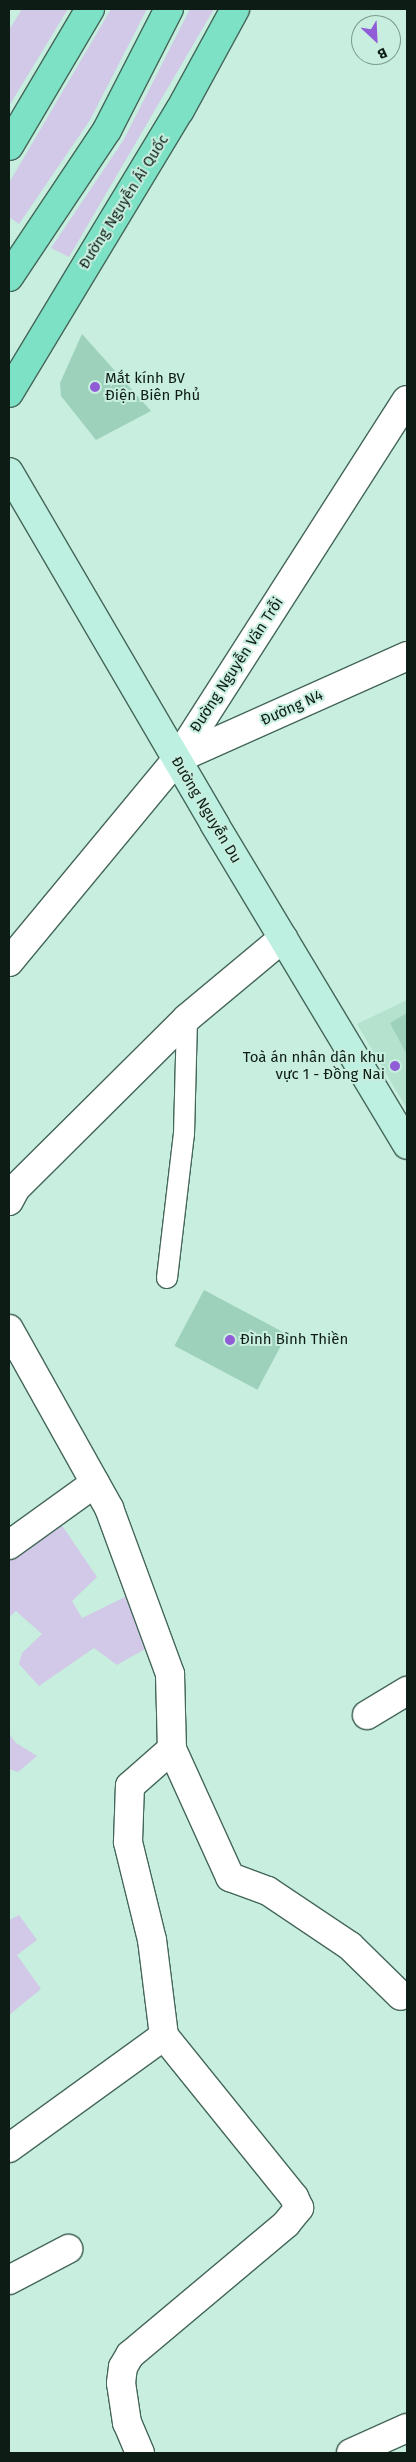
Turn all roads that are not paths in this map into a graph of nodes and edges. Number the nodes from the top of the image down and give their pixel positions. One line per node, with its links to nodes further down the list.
1 (90, 9): 4 (main road)
2 (169, 9): 5 (main road)
3 (235, 9): 6 (main road, Đường Nguyễn Ái Quốc)
4 (9, 146)
5 (9, 277)
6 (9, 393)
7 (407, 400): 10 (street, Đường Nguyễn Văn Trỗi)
8 (9, 472): 10 (main road, Đường Nguyễn Du)
9 (407, 656): 10 (street, Đường N4)
10 (177, 760): 11 (main road, Đường Nguyễn Du); 12 (street, Đường Nguyễn Văn Trỗi)
11 (283, 938): 13 (street); 14 (main road, Đường Nguyễn Du)
12 (9, 962)
13 (187, 1018): 15 (street); 16 (lane)
14 (407, 1146)
15 (9, 1201)
16 (167, 1278)
17 (9, 1329): 18 (street)
18 (95, 1483): 19 (street); 22 (street)
19 (9, 1545)
20 (407, 1691): 21 (street)
21 (367, 1715)
22 (172, 1749): 23 (street); 24 (street)
23 (401, 1996)
24 (164, 2036): 25 (street); 29 (street)
25 (9, 2148)
26 (68, 2250): 27 (street)
27 (9, 2280)
28 (407, 2428): 30 (street)
29 (140, 2453)
30 (351, 2453)

